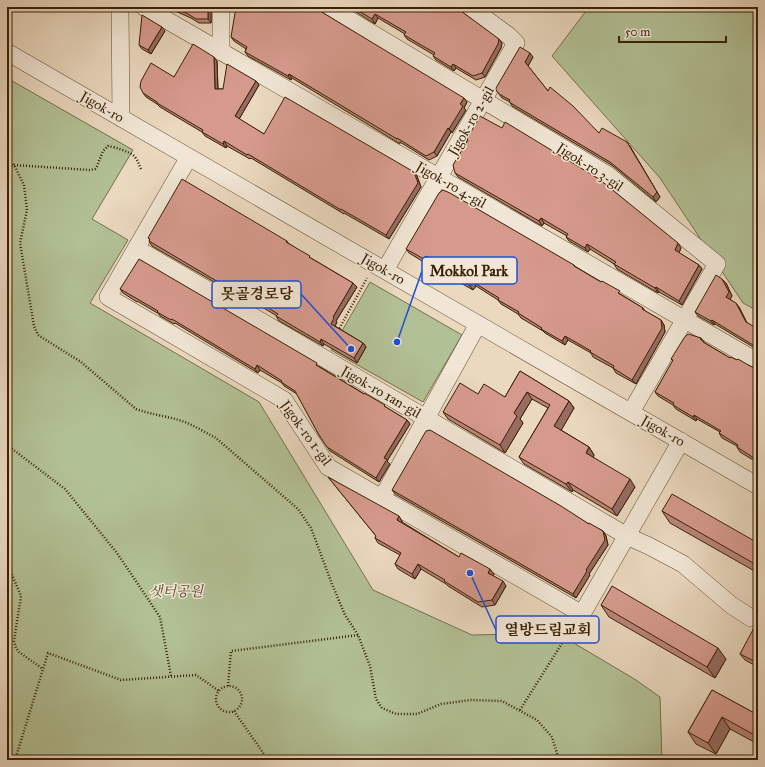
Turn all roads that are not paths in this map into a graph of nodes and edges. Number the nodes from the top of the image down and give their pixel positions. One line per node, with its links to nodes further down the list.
1 (120, 7): 9 (street)
2 (144, 7): 7 (street, Jigok-ro 4-gil)
3 (221, 7): 7 (street)
4 (328, 7): 8 (street, Jigok-ro 3-gil)
5 (470, 7): 8 (street, Jigok-ro 2-gil)
6 (7, 52): 9 (street, Jigok-ro)
7 (222, 52): 11 (street, Jigok-ro 4-gil)
8 (483, 100): 11 (street, Jigok-ro 2-gil); 14 (street, Jigok-ro 3-gil)
9 (121, 118): 10 (street, Jigok-ro)
10 (189, 157): 12 (street, Jigok-ro 1-gil); 13 (street, Jigok-ro)
11 (438, 177): 13 (street, Jigok-ro 2-gil); 14 (street, Jigok-ro 4-gil)
12 (136, 248): 18 (street, Jigok-ro 1an-gil); 21 (street, Jigok-ro 1-gil)
13 (380, 267): 15 (street, Jigok-ro)
14 (685, 320): 16 (street, Jigok-ro 4-gil); 17 (street, Jigok-ro 3-gil)
15 (478, 324): 17 (street, Jigok-ro); 18 (street)
16 (758, 362)
17 (631, 412): 19 (street, Jigok-ro)
18 (426, 418): 21 (street); 22 (street, Jigok-ro 1an-gil)
19 (681, 441): 20 (street, Jigok-ro); 22 (street)
20 (758, 486)
21 (382, 498): 22 (street, Jigok-ro 1-gil)
22 (627, 536): 23 (street, Jigok-ro 1an-gil)
23 (751, 618)

